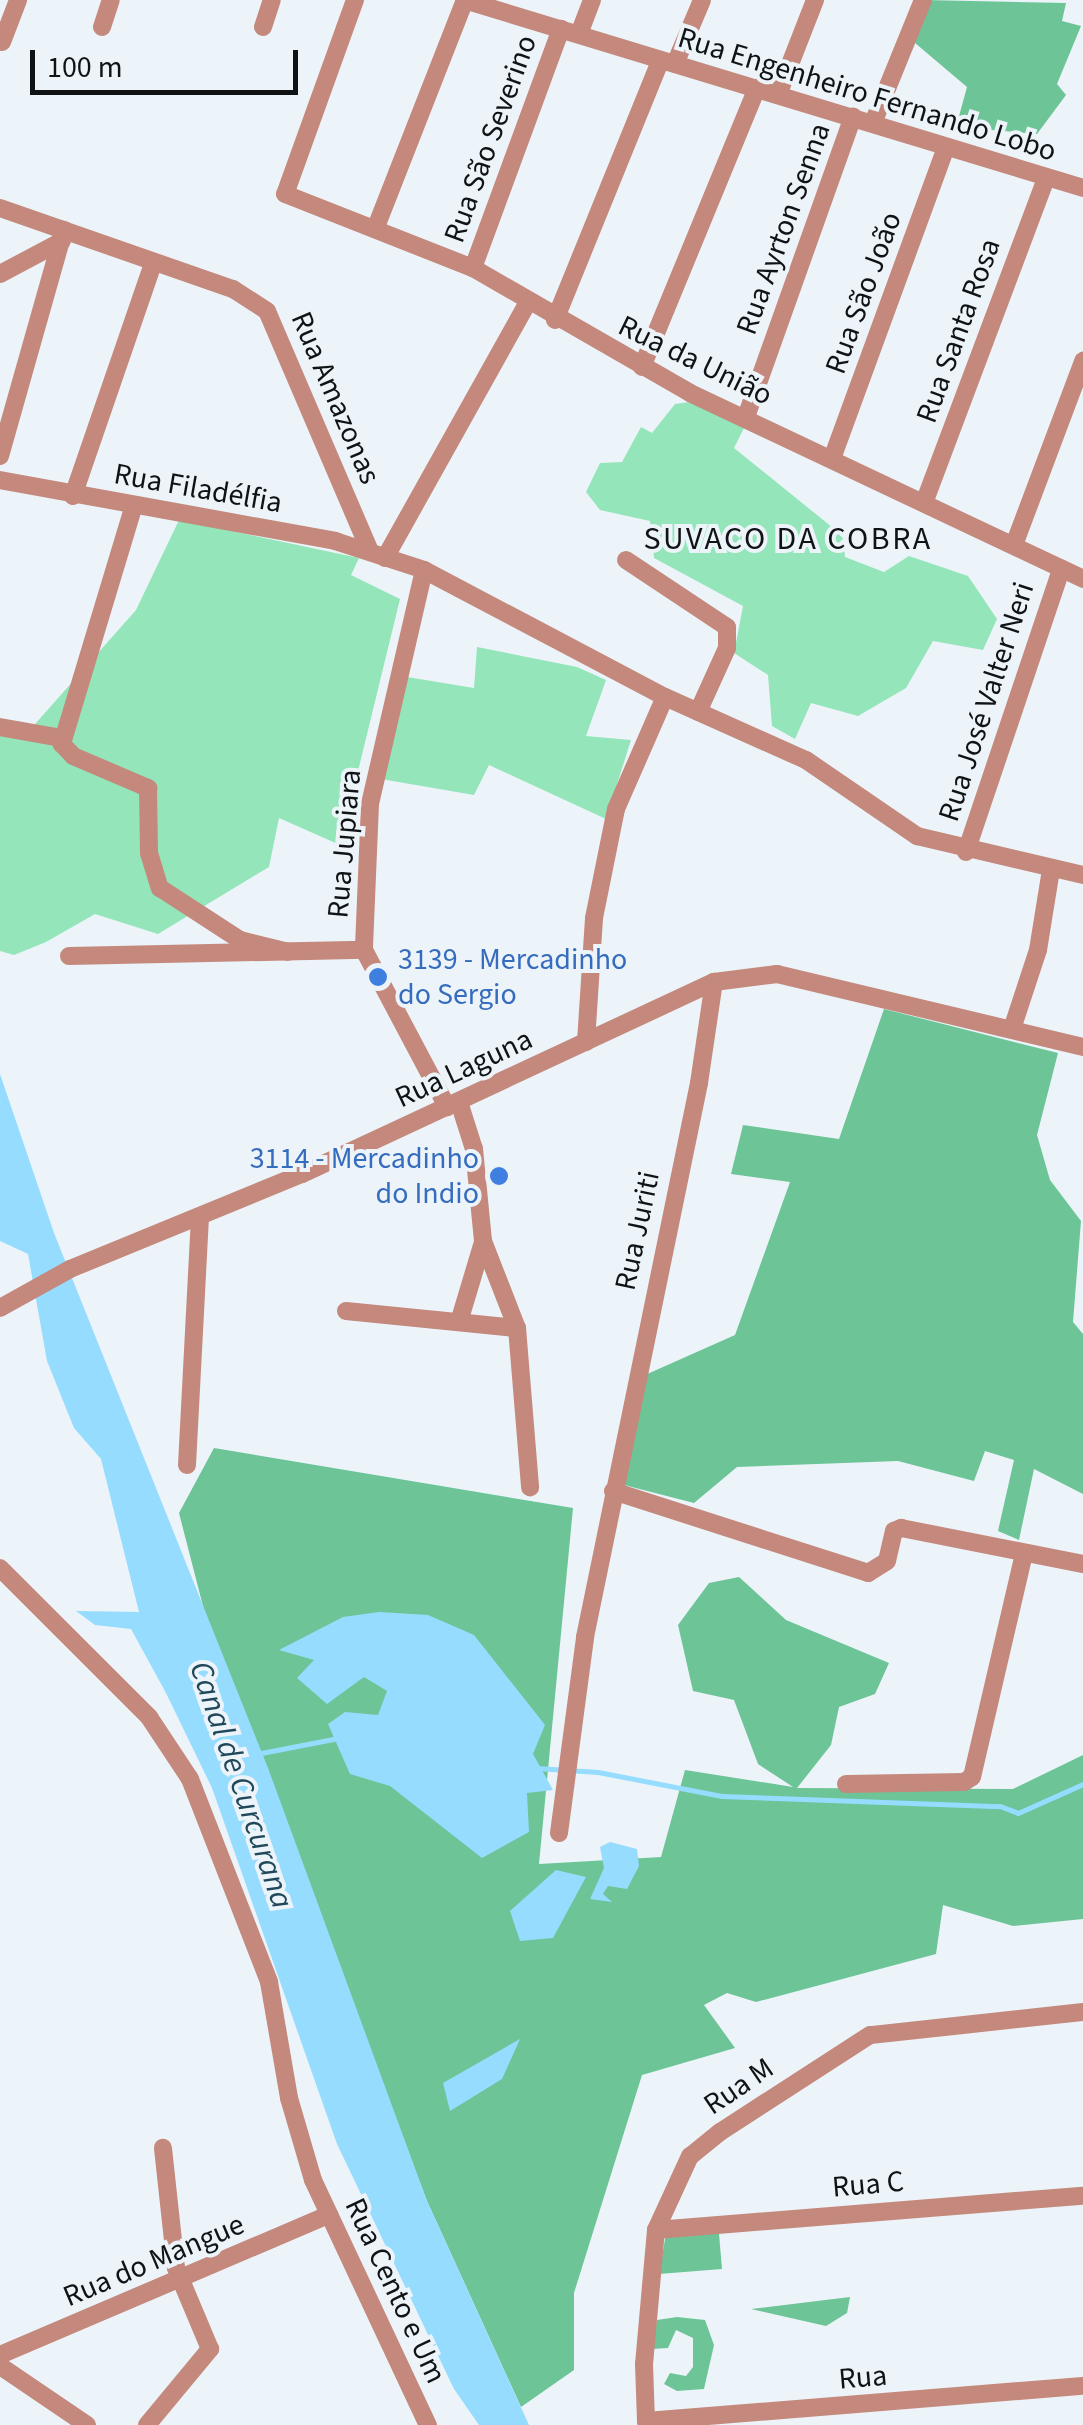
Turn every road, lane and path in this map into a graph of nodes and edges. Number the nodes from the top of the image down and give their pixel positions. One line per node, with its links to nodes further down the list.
1 (18, 0): 14 (street)
2 (111, 0): 11 (street)
3 (272, 0): 12 (street)
4 (355, 0): 24 (street, Rua da União)
5 (464, 0): 10 (street, Rua Engenheiro Fernando Lobo); 24 (street)
6 (592, 0): 13 (street, Rua São Severino)
7 (702, 0): 15 (street)
8 (815, 0): 17 (street)
9 (923, 0): 19 (street)
10 (488, 3): 13 (street, Rua Engenheiro Fernando Lobo)
11 (102, 27)
12 (263, 27)
13 (570, 31): 15 (street, Rua Engenheiro Fernando Lobo); 27 (street, Rua São Severino)
14 (2, 42)
15 (667, 62): 16 (street, Rua Engenheiro Fernando Lobo); 30 (street)
16 (756, 88): 17 (street, Rua Engenheiro Fernando Lobo); 32 (street)
17 (778, 95): 18 (street, Rua Engenheiro Fernando Lobo)
18 (853, 116): 19 (street, Rua Engenheiro Fernando Lobo); 33 (street, Rua Ayrton Senna)
19 (873, 123): 20 (street, Rua Engenheiro Fernando Lobo)
20 (946, 148): 21 (street, Rua Engenheiro Fernando Lobo); 35 (street, Rua São João)
21 (1046, 178): 22 (street, Rua Engenheiro Fernando Lobo); 38 (street, Rua Santa Rosa)
22 (1083, 188)
23 (0, 208): 25 (street, Rua Amazonas)
24 (376, 227): 27 (street, Rua da União)
25 (63, 235): 26 (street, Rua Amazonas); 28 (street); 34 (street)
26 (152, 266): 37 (street); 41 (street, Rua Amazonas)
27 (473, 268): 29 (street, Rua da União)
28 (0, 274)
29 (528, 302): 30 (street, Rua da União); 41 (street)
30 (555, 320): 32 (street, Rua da União)
31 (1083, 361): 40 (street)
32 (642, 367): 33 (street, Rua da União)
33 (746, 417): 35 (street, Rua da União)
34 (0, 456)
35 (834, 456): 38 (street, Rua da União)
36 (0, 480): 37 (street, Rua Filadélfia)
37 (73, 496): 39 (street, Rua Filadélfia)
38 (924, 503): 40 (street, Rua da União)
39 (134, 504): 41 (street, Rua Filadélfia); 49 (street)
40 (1014, 546): 43 (street, Rua da União)
41 (378, 554): 44 (street, Rua Filadélfia)
42 (626, 560): 47 (street)
43 (1060, 569): 45 (street, Rua da União); 50 (street, Rua José Valter Neri)
44 (424, 570): 46 (street, Rua Filadélfia); 53 (street, Rua Jupiara)
45 (1083, 579)
46 (665, 697): 47 (street, Rua Filadélfia); 58 (street)
47 (698, 712): 50 (street, Rua Filadélfia)
48 (0, 728): 49 (street)
49 (62, 738): 54 (street)
50 (966, 852): 51 (street, Rua Filadélfia)
51 (1050, 870): 52 (street, Rua Filadélfia); 57 (street)
52 (1083, 875)
53 (364, 950): 54 (street); 60 (street, Rua Jupiara)
54 (288, 952): 55 (street)
55 (69, 956)
56 (714, 982): 57 (street, Rua Laguna); 58 (street, Rua Laguna); 69 (street, Rua Juriti)
57 (1012, 1026): 59 (street, Rua Laguna)
58 (586, 1042): 60 (street, Rua Laguna)
59 (1083, 1047)
60 (453, 1104): 61 (street, Rua Laguna); 62 (street, Rua Jupiara)
61 (200, 1219): 63 (street, Rua Laguna); 67 (street)
62 (483, 1241): 65 (street, Rua Jupiara); 66 (street, Rua Jupiara)
63 (0, 1308)
64 (346, 1310): 65 (street)
65 (459, 1322): 66 (street)
66 (516, 1328): 68 (street, Rua Jupiara)
67 (187, 1464)
68 (530, 1487)
69 (613, 1491): 70 (street); 74 (street, Rua Juriti)
70 (1024, 1553): 71 (street); 73 (street)
71 (1083, 1564)
72 (0, 1570): 78 (street, Rua Cento e Um)
73 (846, 1784)
74 (559, 1833)
75 (1083, 2012): 79 (street, Rua M)
76 (163, 2148): 80 (street)
77 (1083, 2196): 79 (street, Rua C)
78 (328, 2215): 80 (street, Rua do Mangue); 88 (street, Rua Cento e Um)
79 (656, 2230): 85 (street, Rua M)
80 (181, 2283): 81 (street, Rua do Mangue); 87 (street)
81 (0, 2356)
82 (0, 2366): 86 (street)
83 (1083, 2386): 84 (street, Rua)
84 (785, 2419): 85 (street, Rua)
85 (646, 2421)
86 (86, 2425)
87 (147, 2425)
88 (428, 2425)

